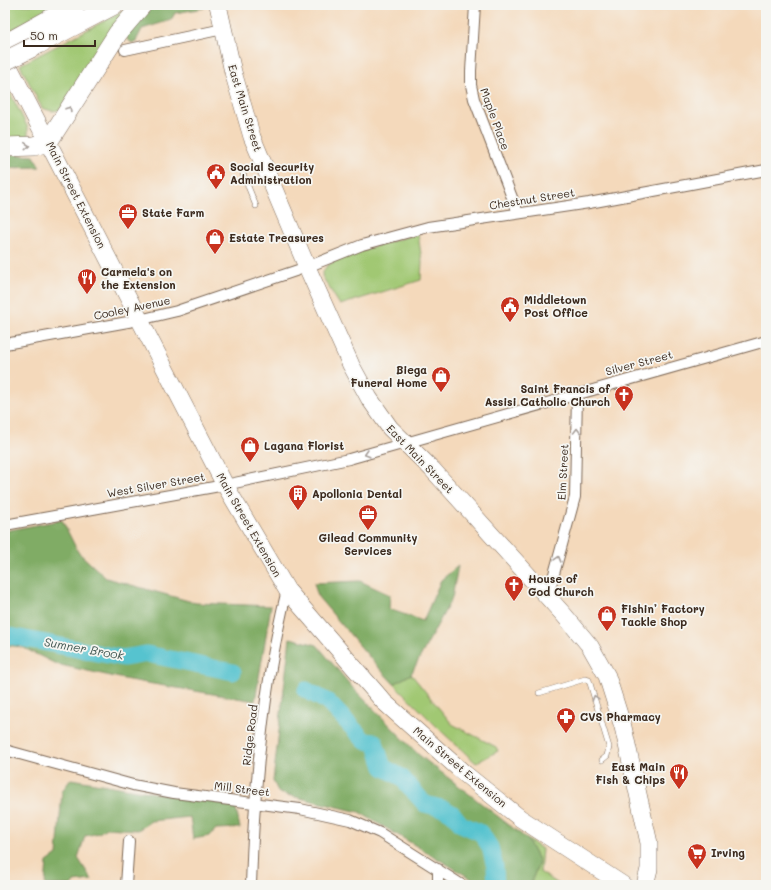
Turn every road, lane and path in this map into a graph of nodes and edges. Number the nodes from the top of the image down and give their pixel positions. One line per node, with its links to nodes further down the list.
1 (75, 5): 7 (highway)
2 (114, 5): 7 (highway)
3 (142, 5): 11 (highway, one-way to 3)
4 (475, 5): 16 (street, Maple Place)
5 (222, 7): 6 (main road, East Main Street)
6 (223, 29): 9 (street); 17 (main road, East Main Street)
7 (35, 37): 8 (highway); 10 (highway, bridge)
8 (5, 44)
9 (125, 50)
10 (5, 60): 11 (main road, Main Street Extension)
11 (48, 142): 12 (highway, one-way to 11); 18 (main road, Main Street Extension)
12 (5, 147)
13 (766, 170): 16 (street, Chestnut Street)
14 (243, 174): 15 (lane)
15 (256, 206)
16 (518, 213): 17 (street, Chestnut Street)
17 (307, 267): 18 (street, Cooley Avenue); 22 (main road, East Main Street)
18 (139, 320): 20 (street, Cooley Avenue); 23 (main road, Main Street Extension)
19 (766, 341): 21 (street, Silver Street)
20 (5, 344)
21 (577, 393): 22 (street, Silver Street); 26 (street, Elm Street, one-way to 21)
22 (404, 444): 23 (street, West Silver Street, one-way to 23); 26 (main road, East Main Street)
23 (225, 485): 24 (street, West Silver Street); 25 (main road, Main Street Extension)
24 (5, 525)
25 (287, 590): 30 (street, Ridge Road); 37 (main road, Main Street Extension)
26 (548, 596): 38 (main road, East Main Street)
27 (539, 693): 29 (lane, one-way to 27)
28 (5, 750): 30 (street, Mill Street)
29 (602, 760)
30 (254, 802): 32 (street, Mill Street); 34 (street, Ridge Road)
31 (129, 842): 33 (street)
32 (438, 869): 35 (street); 36 (street, Mill Street)
33 (126, 885)
34 (251, 885)
35 (438, 885)
36 (462, 885)
37 (623, 885)
38 (645, 885)

